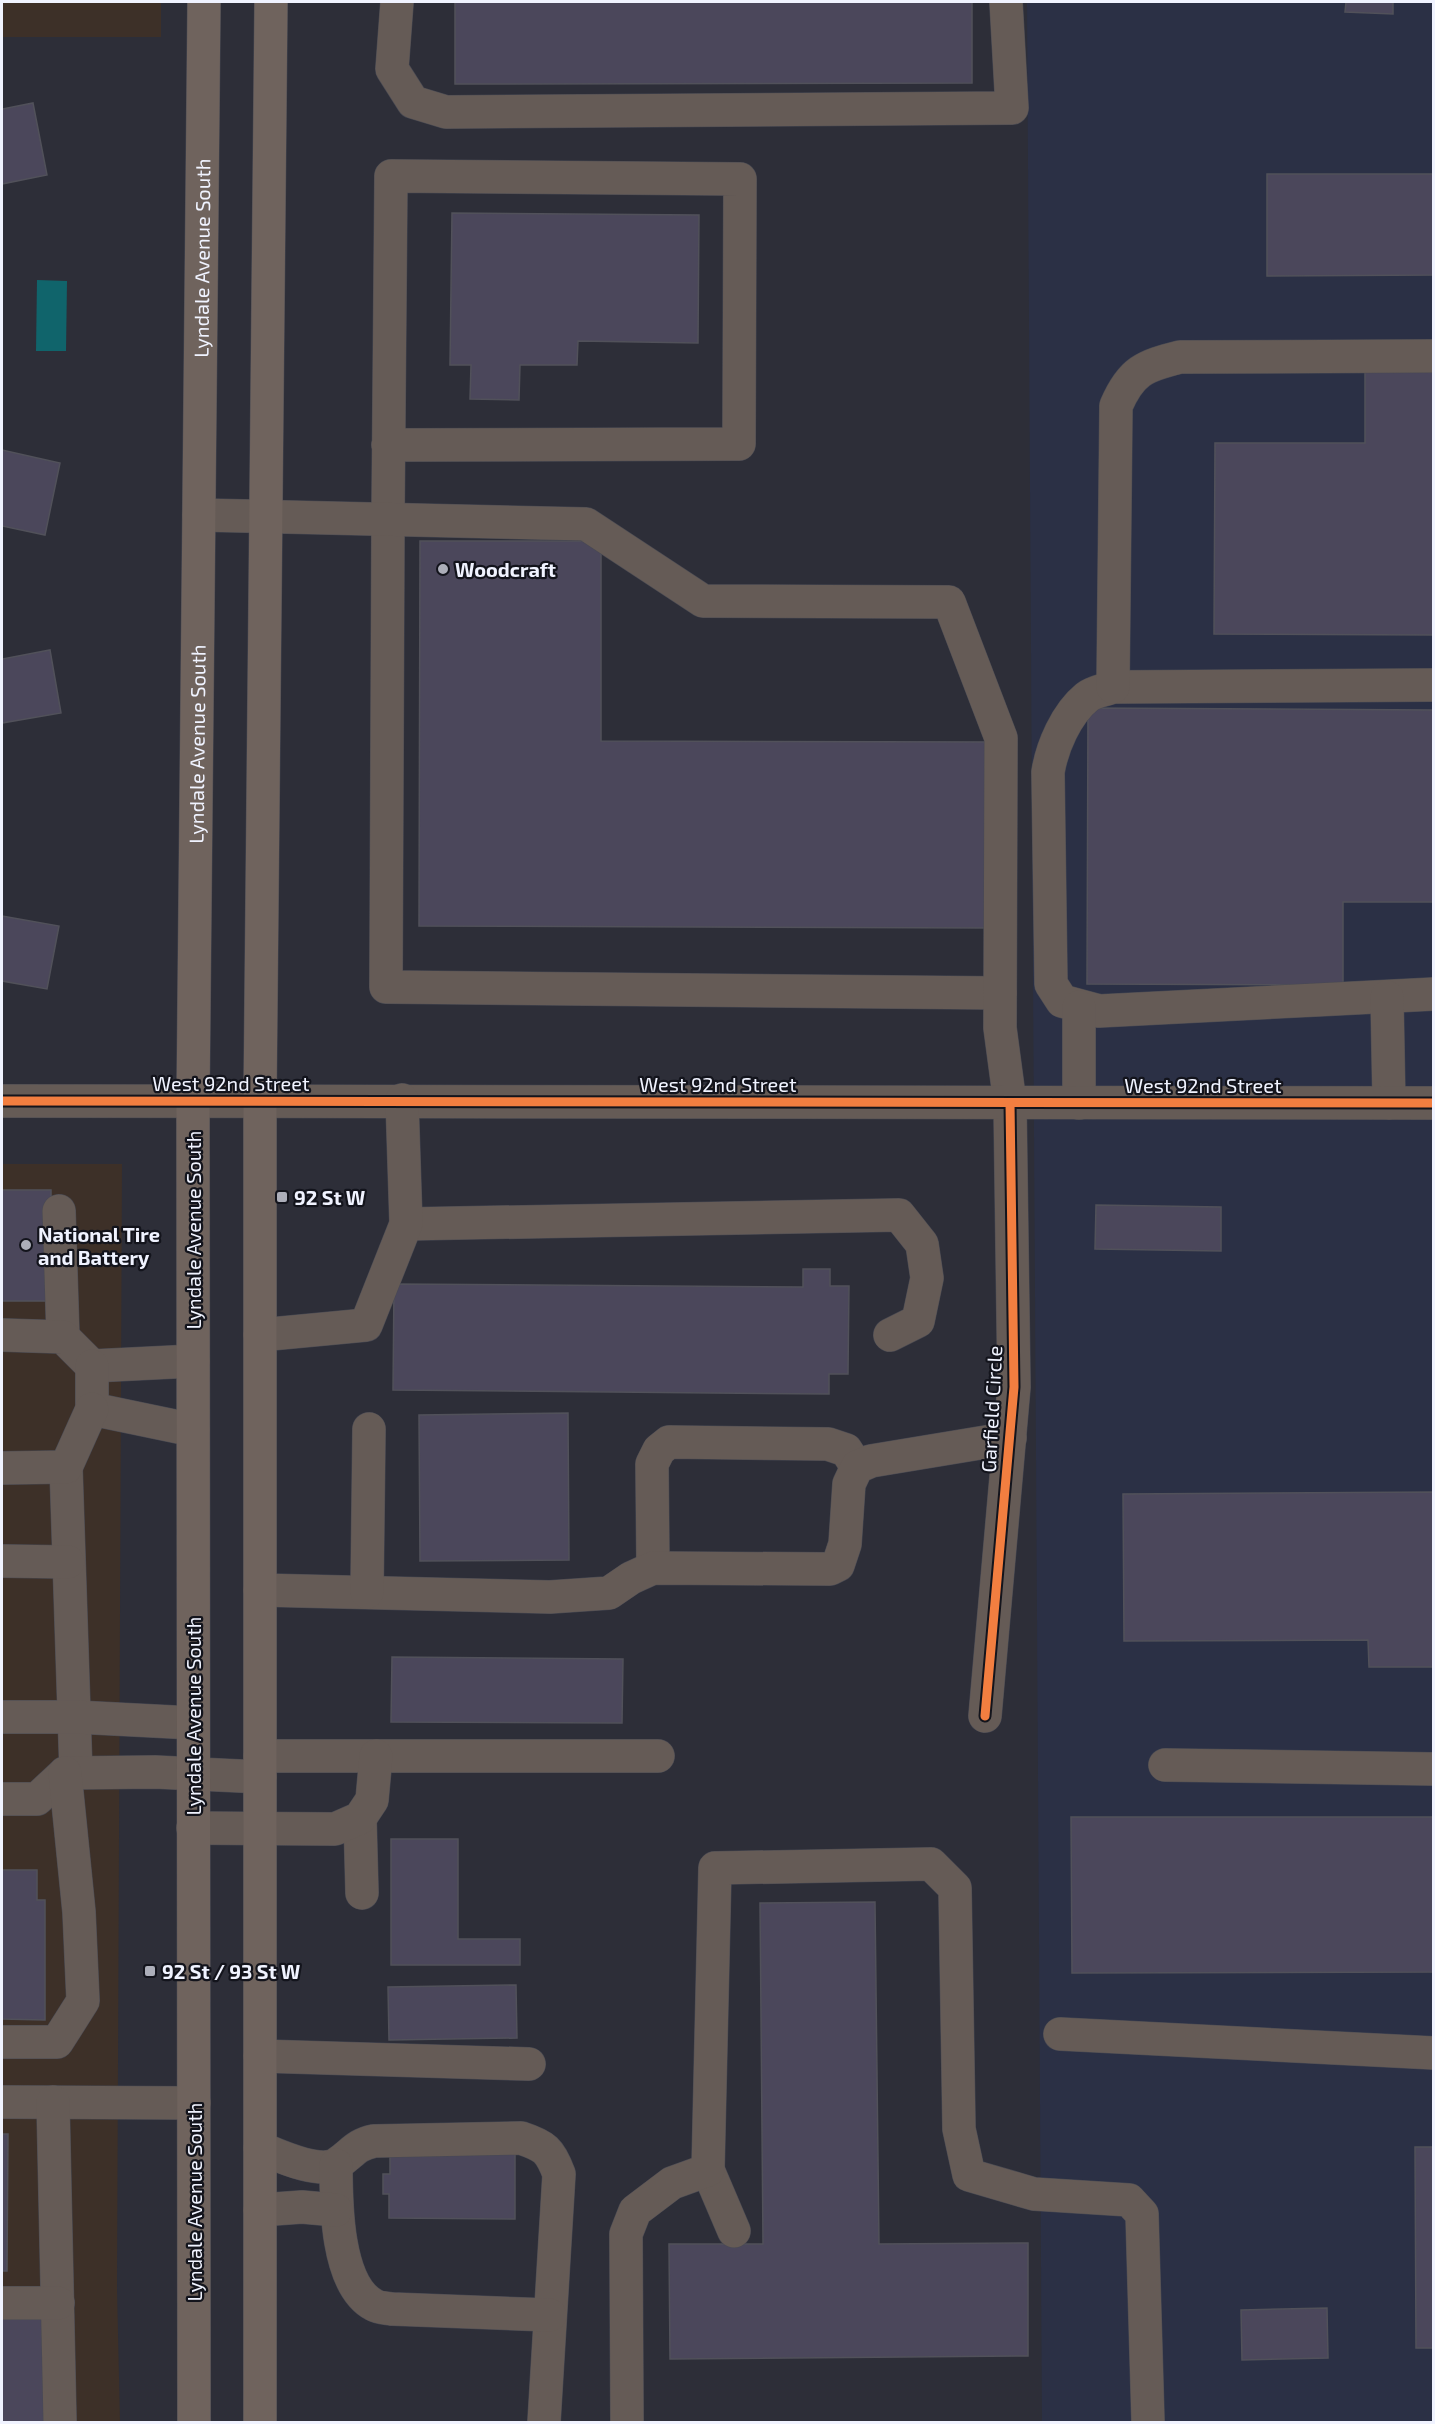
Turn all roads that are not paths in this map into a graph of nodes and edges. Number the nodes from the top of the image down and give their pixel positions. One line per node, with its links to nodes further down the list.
1 (204, 2): 7 (main road, Lyndale Avenue South)
2 (271, 2): 8 (main road)
3 (397, 2): 4 (street)
4 (1006, 2)
5 (1434, 356): 11 (street)
6 (388, 445): 6 (street); 9 (street)
7 (199, 515): 8 (street); 19 (main road, Lyndale Avenue South)
8 (266, 515): 9 (street); 16 (main road)
9 (388, 518): 12 (street, Garfield Circle); 12 (street)
10 (1434, 685): 11 (street)
11 (1113, 687): 15 (street)
12 (1000, 993): 20 (street, Garfield Circle)
13 (1434, 994): 14 (street)
14 (1388, 997): 15 (street); 22 (street)
15 (1079, 1007): 21 (street)
16 (260, 1100): 17 (street, West 92nd Street); 19 (street, West 92nd Street); 27 (main road)
17 (402, 1100): 20 (street, West 92nd Street); 25 (street)
18 (2, 1101): 19 (street, West 92nd Street)
19 (193, 1102): 30 (main road, Lyndale Avenue South)
20 (1010, 1103): 21 (street, West 92nd Street); 35 (street, Garfield Circle)
21 (1080, 1103): 22 (street, West 92nd Street)
22 (1389, 1103): 23 (street, West 92nd Street)
23 (1434, 1103)
24 (59, 1211): 29 (street)
25 (406, 1224): 27 (street); 28 (street)
26 (2, 1335): 29 (street)
27 (260, 1335): 42 (main road)
28 (890, 1335)
29 (63, 1337): 31 (street)
30 (193, 1361): 31 (street); 34 (main road, Lyndale Avenue South)
31 (92, 1366): 32 (street)
32 (92, 1409): 34 (street); 36 (street)
33 (369, 1429): 43 (street)
34 (193, 1430): 47 (main road, Lyndale Avenue South)
35 (1010, 1438): 37 (street); 44 (street, Garfield Circle)
36 (66, 1467): 38 (street); 40 (street)
37 (858, 1467): 41 (street); 41 (street)
38 (2, 1468)
39 (2, 1561): 40 (street)
40 (68, 1562): 46 (street)
41 (653, 1568): 43 (street)
42 (260, 1590): 43 (street); 51 (main road)
43 (367, 1592)
44 (985, 1716)
45 (2, 1717): 46 (street)
46 (76, 1717): 47 (street); 53 (street)
47 (193, 1723): 54 (main road, Lyndale Avenue South)
48 (376, 1756): 49 (street); 51 (street); 56 (street)
49 (658, 1756)
50 (1165, 1765): 52 (street)
51 (260, 1766): 54 (street); 58 (main road)
52 (1434, 1769)
53 (70, 1773): 54 (street); 55 (street); 61 (street)
54 (193, 1773): 57 (main road, Lyndale Avenue South)
55 (2, 1799)
56 (360, 1818): 58 (street); 59 (street)
57 (193, 1828): 58 (street); 67 (main road, Lyndale Avenue South)
58 (260, 1829): 63 (main road)
59 (362, 1893)
60 (1060, 2034): 62 (street)
61 (2, 2042)
62 (1434, 2053)
63 (260, 2056): 64 (street); 68 (main road)
64 (529, 2064)
65 (2, 2102): 66 (street)
66 (53, 2102): 67 (street); 75 (street)
67 (194, 2103): 78 (main road, Lyndale Avenue South)
68 (260, 2148): 69 (street); 71 (main road)
69 (336, 2165): 72 (street); 76 (street)
70 (708, 2170): 73 (street); 81 (street); 82 (street)
71 (260, 2210): 72 (street); 79 (main road)
72 (336, 2210): 76 (street)
73 (734, 2231)
74 (2, 2303): 75 (street)
75 (58, 2303): 77 (street)
76 (550, 2315): 80 (street)
77 (60, 2422)
78 (194, 2422)
79 (260, 2422)
80 (544, 2422)
81 (627, 2422)
82 (1148, 2422)

